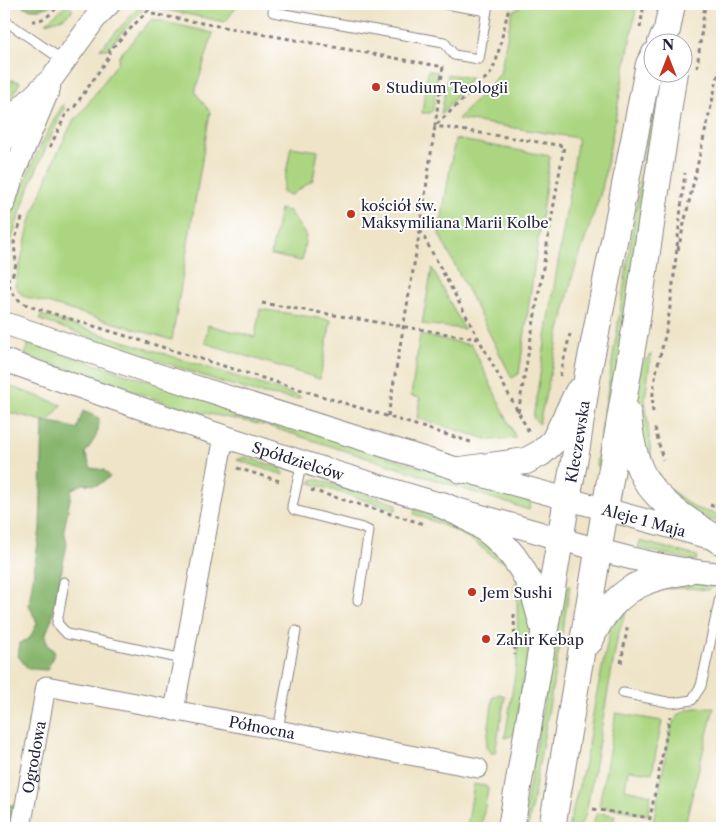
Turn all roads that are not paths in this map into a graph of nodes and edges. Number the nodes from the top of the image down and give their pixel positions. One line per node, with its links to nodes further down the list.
1 (109, 4): 8 (street)
2 (274, 4): 5 (lane)
3 (445, 4): 5 (lane)
4 (672, 4): 7 (main road)
5 (487, 8)
6 (4, 20): 8 (lane)
7 (667, 32)
8 (59, 69): 11 (street); 12 (street)
9 (645, 82): 15 (main road, Kleczewska)
10 (684, 82): 16 (main road)
11 (4, 140)
12 (14, 206)
13 (4, 323): 19 (street)
14 (4, 360): 17 (street, Spółdzielców)
15 (588, 373): 19 (main road); 20 (main road, Kleczewska)
16 (626, 378): 21 (main road); 24 (main road)
17 (224, 436): 18 (street, Spółdzielców); 33 (street)
18 (302, 461): 22 (street, Spółdzielców); 30 (lane)
19 (461, 470): 20 (street)
20 (567, 499): 21 (street, Aleje 1 Maja); 23 (main road, Kleczewska)
21 (605, 510): 24 (street, Aleje 1 Maja); 25 (main road)
22 (434, 515): 23 (street, Spółdzielców); 32 (main road)
23 (560, 539): 25 (street, Spółdzielców); 32 (main road, Kleczewska)
24 (721, 541)
25 (598, 550): 26 (street); 34 (main road)
26 (686, 571): 27 (street); 34 (main road)
27 (722, 574)
28 (64, 582): 33 (lane)
29 (722, 588): 36 (lane)
30 (358, 600)
31 (296, 631): 38 (lane)
32 (545, 634): 41 (main road, Kleczewska)
33 (183, 659): 37 (street)
34 (578, 674): 42 (main road)
35 (46, 686): 37 (street, Północna); 40 (street, Ogrodowa)
36 (624, 692)
37 (174, 711): 38 (street, Północna)
38 (278, 730): 39 (street, Północna)
39 (478, 768)
40 (21, 828)
41 (511, 828)
42 (552, 828)

